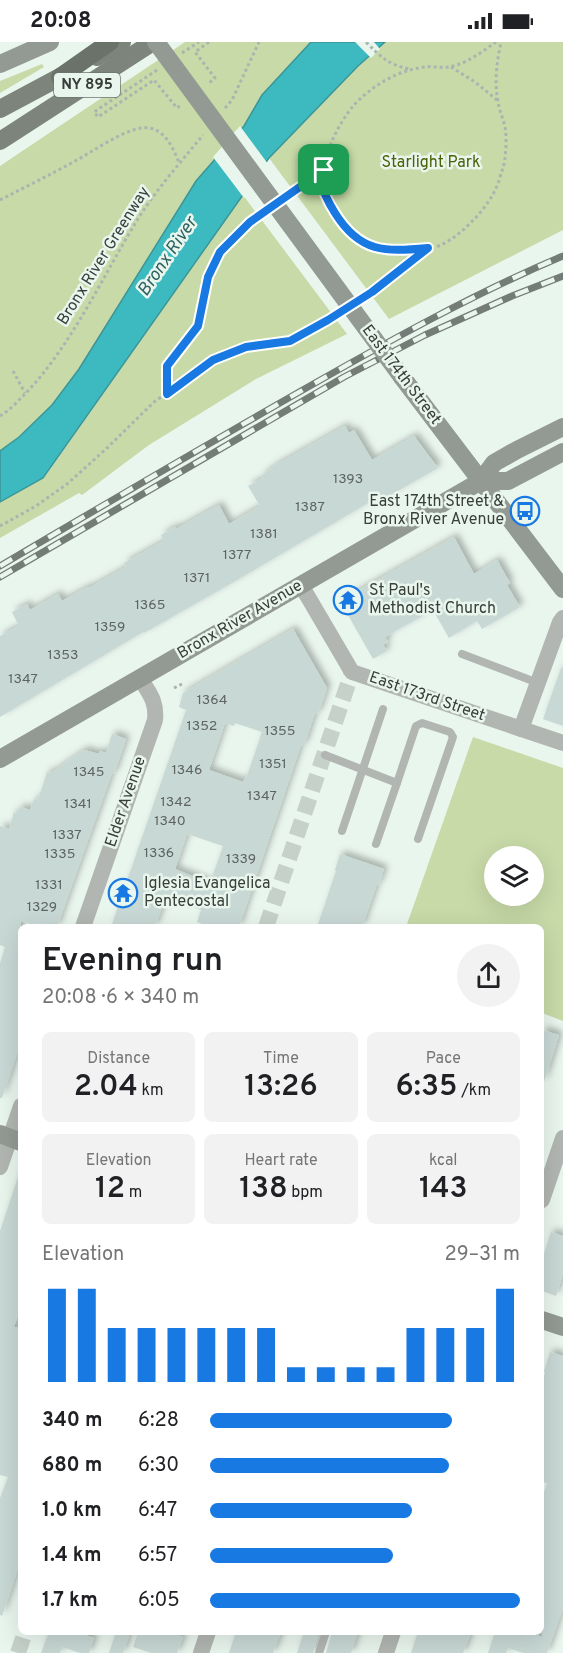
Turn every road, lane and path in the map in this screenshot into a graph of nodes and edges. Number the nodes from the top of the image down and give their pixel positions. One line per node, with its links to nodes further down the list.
1 (50, 42): 11 (main road)
2 (110, 42): 15 (highway)
3 (122, 42): 15 (main road, NY 895)
4 (154, 42): 22 (main road, NY 895); 37 (main road, East 174th Street, bridge)
5 (199, 42): 10 (path)
6 (208, 42): 16 (path)
7 (259, 42): 20 (path)
8 (366, 42): 14 (path)
9 (498, 42): 12 (path); 17 (path)
10 (177, 57)
11 (0, 64)
12 (451, 67): 14 (path); 17 (path)
13 (159, 68): 18 (path)
14 (409, 69): 24 (path)
15 (60, 77): 19 (main road, NY 895)
16 (209, 83)
17 (497, 100): 28 (path)
18 (184, 103)
19 (0, 109)
20 (220, 114)
21 (206, 131): 23 (path, Bronx River Greenway)
22 (0, 141)
23 (179, 163): 26 (path); 32 (path, Bronx River Greenway)
24 (324, 170): 25 (path); 28 (path)
25 (287, 196)
26 (0, 201)
27 (268, 209): 33 (path)
28 (428, 248): 29 (path)
29 (354, 303)
30 (346, 309): 33 (path)
31 (13, 371): 32 (path)
32 (25, 394): 34 (path, Bronx River Greenway)
33 (167, 394): 38 (path)
34 (0, 416)
35 (563, 428): 37 (main road, Bronx River Avenue)
36 (563, 452): 37 (main road, Bronx River Avenue)
37 (481, 481): 39 (main road, Bronx River Avenue); 40 (main road, East 174th Street)
38 (0, 526)
39 (301, 585): 43 (main road, Bronx River Avenue); 48 (street, East 173rd Street)
40 (563, 589)
41 (563, 618): 44 (street)
42 (462, 654): 44 (lane)
43 (140, 678): 51 (main road, Bronx River Avenue); 57 (street, Elder Avenue)
44 (538, 683): 48 (street)
45 (182, 684): 46 (path)
46 (174, 688)
47 (383, 709): 52 (lane)
48 (521, 729): 49 (street, East 173rd Street)
49 (563, 743)
50 (325, 755): 52 (lane)
51 (0, 759)
52 (362, 769): 53 (lane); 54 (lane)
53 (397, 783): 55 (lane); 56 (lane)
54 (342, 831)
55 (418, 839)
56 (376, 844)
57 (84, 924)
58 (18, 1115): 59 (street)
59 (10, 1138): 61 (street)
60 (563, 1138): 62 (street)
61 (0, 1167)
62 (544, 1194)
63 (544, 1321): 64 (main road)
64 (563, 1328)
65 (207, 1635): 68 (street)
66 (325, 1635): 69 (lane)
67 (392, 1635): 70 (street)
68 (201, 1653)
69 (319, 1653)
70 (386, 1653)

